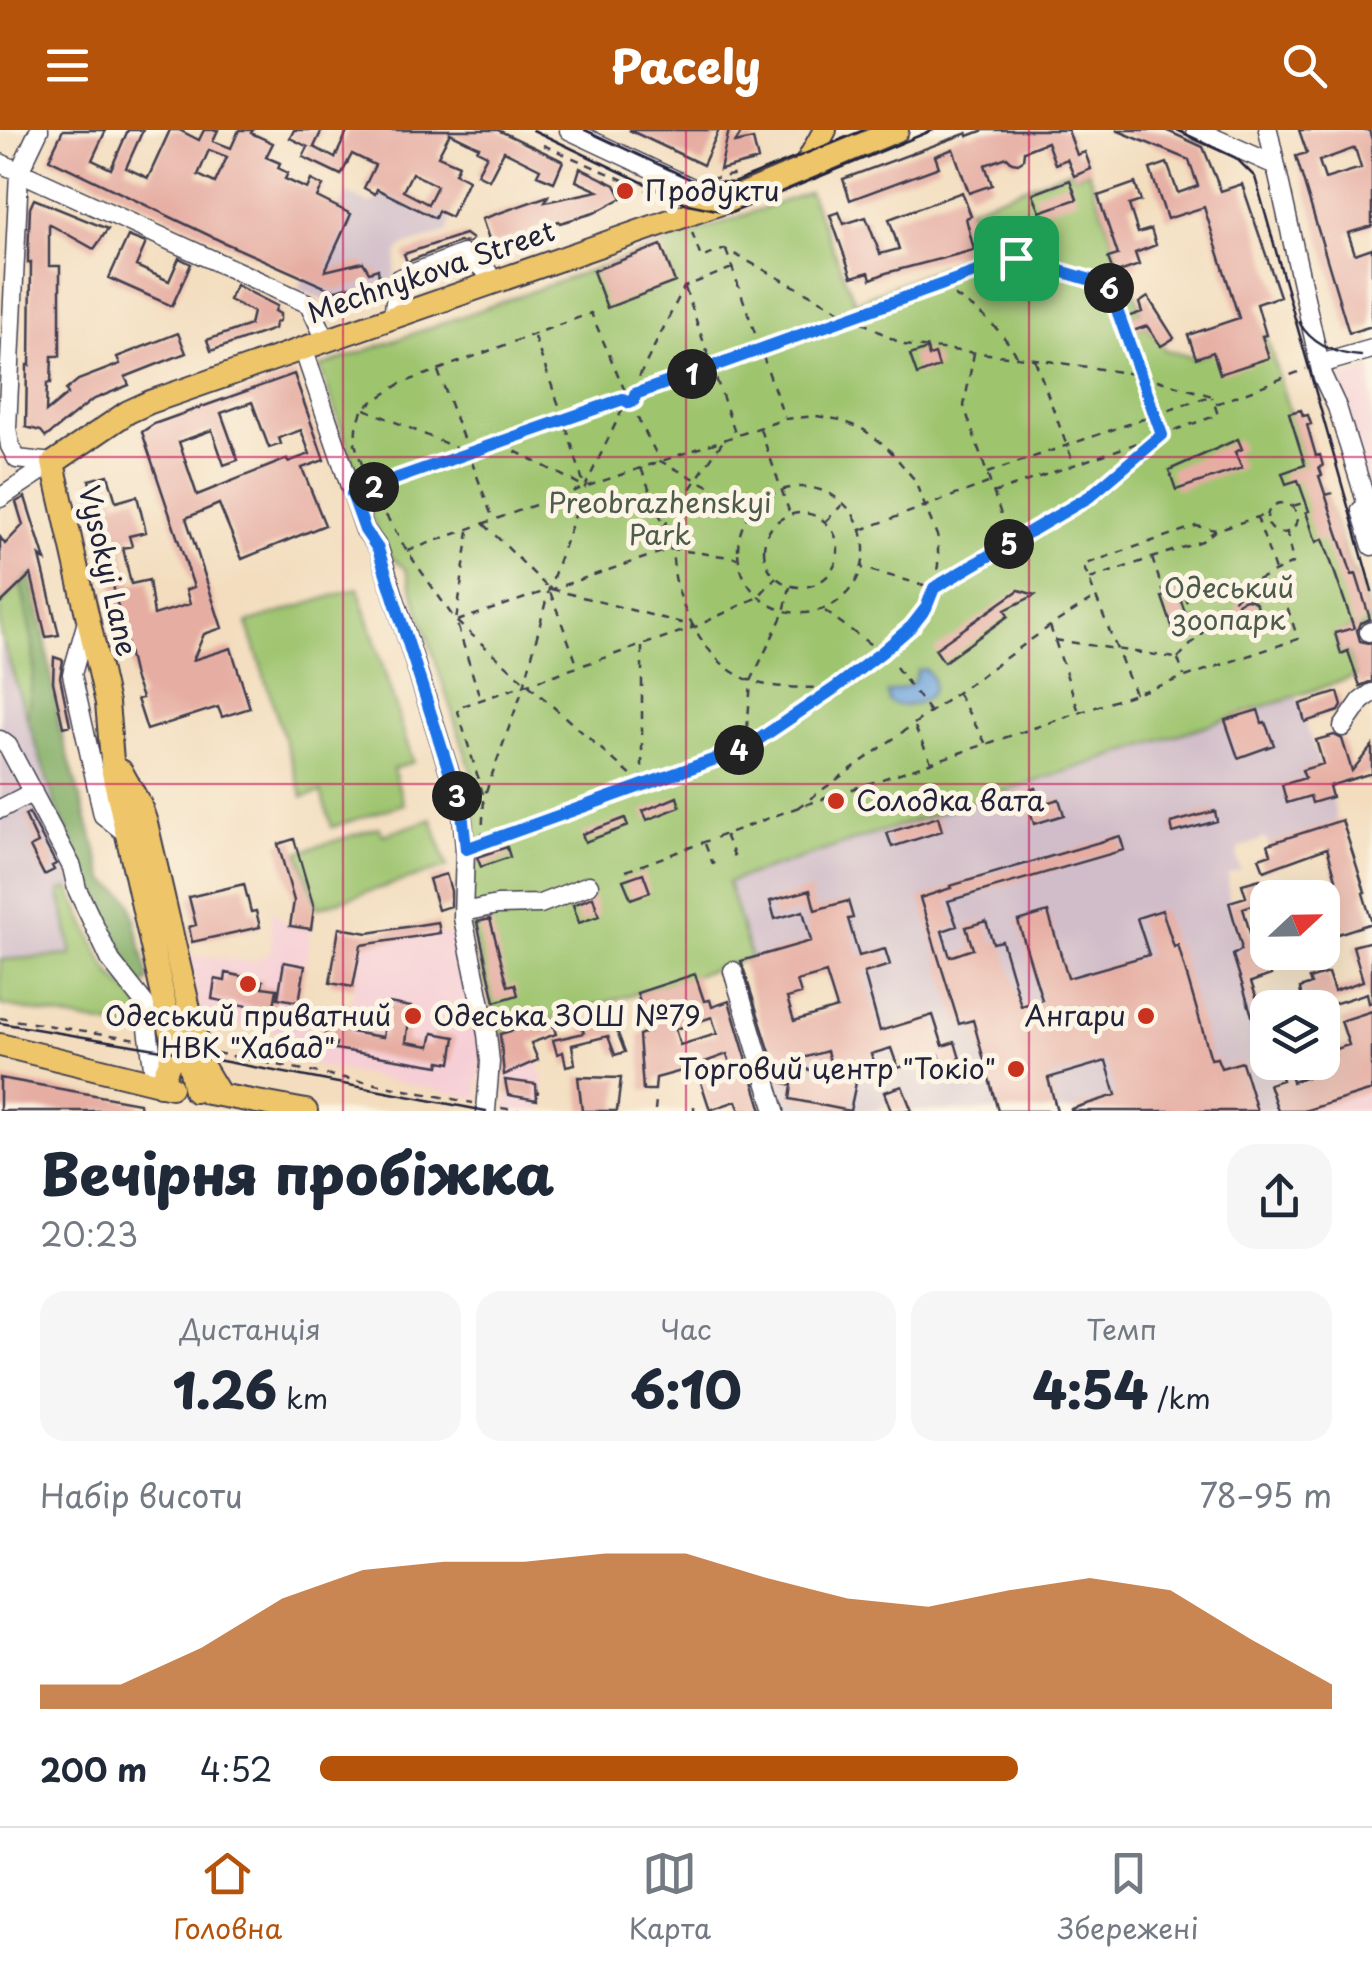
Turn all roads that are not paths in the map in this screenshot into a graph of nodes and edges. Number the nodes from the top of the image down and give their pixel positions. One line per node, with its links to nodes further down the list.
1 (39, 130): 10 (street, Vysokyi Lane)
2 (569, 130): 11 (street)
3 (825, 130): 9 (main road)
4 (897, 130): 9 (main road, Mechnykova Street)
5 (1196, 130): 8 (street)
6 (1268, 130): 8 (street)
7 (0, 163): 10 (street)
8 (1276, 165): 20 (street)
9 (804, 168): 11 (main road, Mechnykova Street)
10 (20, 172): 14 (street); 22 (street, Vysokyi Lane)
11 (727, 201): 13 (main road, Mechnykova Street)
12 (488, 272): 13 (street)
13 (393, 318): 14 (main road, Mechnykova Street)
14 (326, 340): 16 (main road, Mechnykova Street)
15 (1372, 340): 18 (street)
16 (303, 348): 23 (main road, Mechnykova Street); 39 (street)
17 (1372, 349): 18 (street)
18 (1350, 355): 19 (street); 20 (street)
19 (1372, 358)
20 (1320, 364): 21 (street)
21 (1330, 394): 24 (street); 27 (street)
22 (4, 410): 23 (street, Vysokyi Lane)
23 (53, 463): 25 (street, Mechnykova Street); 28 (main road, Vysokyi Lane)
24 (1368, 491): 26 (street)
25 (0, 498)
26 (1372, 522)
27 (1372, 546)
28 (88, 618): 30 (main road, Vysokyi Lane); 33 (street)
29 (1372, 693): 31 (street)
30 (107, 703): 33 (main road, Vysokyi Lane); 34 (main road, Vysokyi Lane)
31 (1343, 728)
32 (0, 740): 35 (street)
33 (100, 749): 34 (main road, Vysokyi Lane); 37 (main road, Vysokyi Lane); 37 (street)
34 (131, 788): 43 (main road, Vysokyi Lane); 44 (main road, Vysokyi Lane)
35 (33, 792): 36 (street); 42 (street)
36 (0, 809)
37 (127, 834): 42 (main road, Vysokyi Lane)
38 (589, 885): 39 (street)
39 (463, 912): 45 (street)
40 (733, 971): 47 (street)
41 (0, 1045): 42 (main road)
42 (158, 1084): 43 (main road)
43 (194, 1091): 44 (main road)
44 (220, 1095): 46 (main road)
45 (486, 1108)
46 (306, 1111)
47 (775, 1111)

